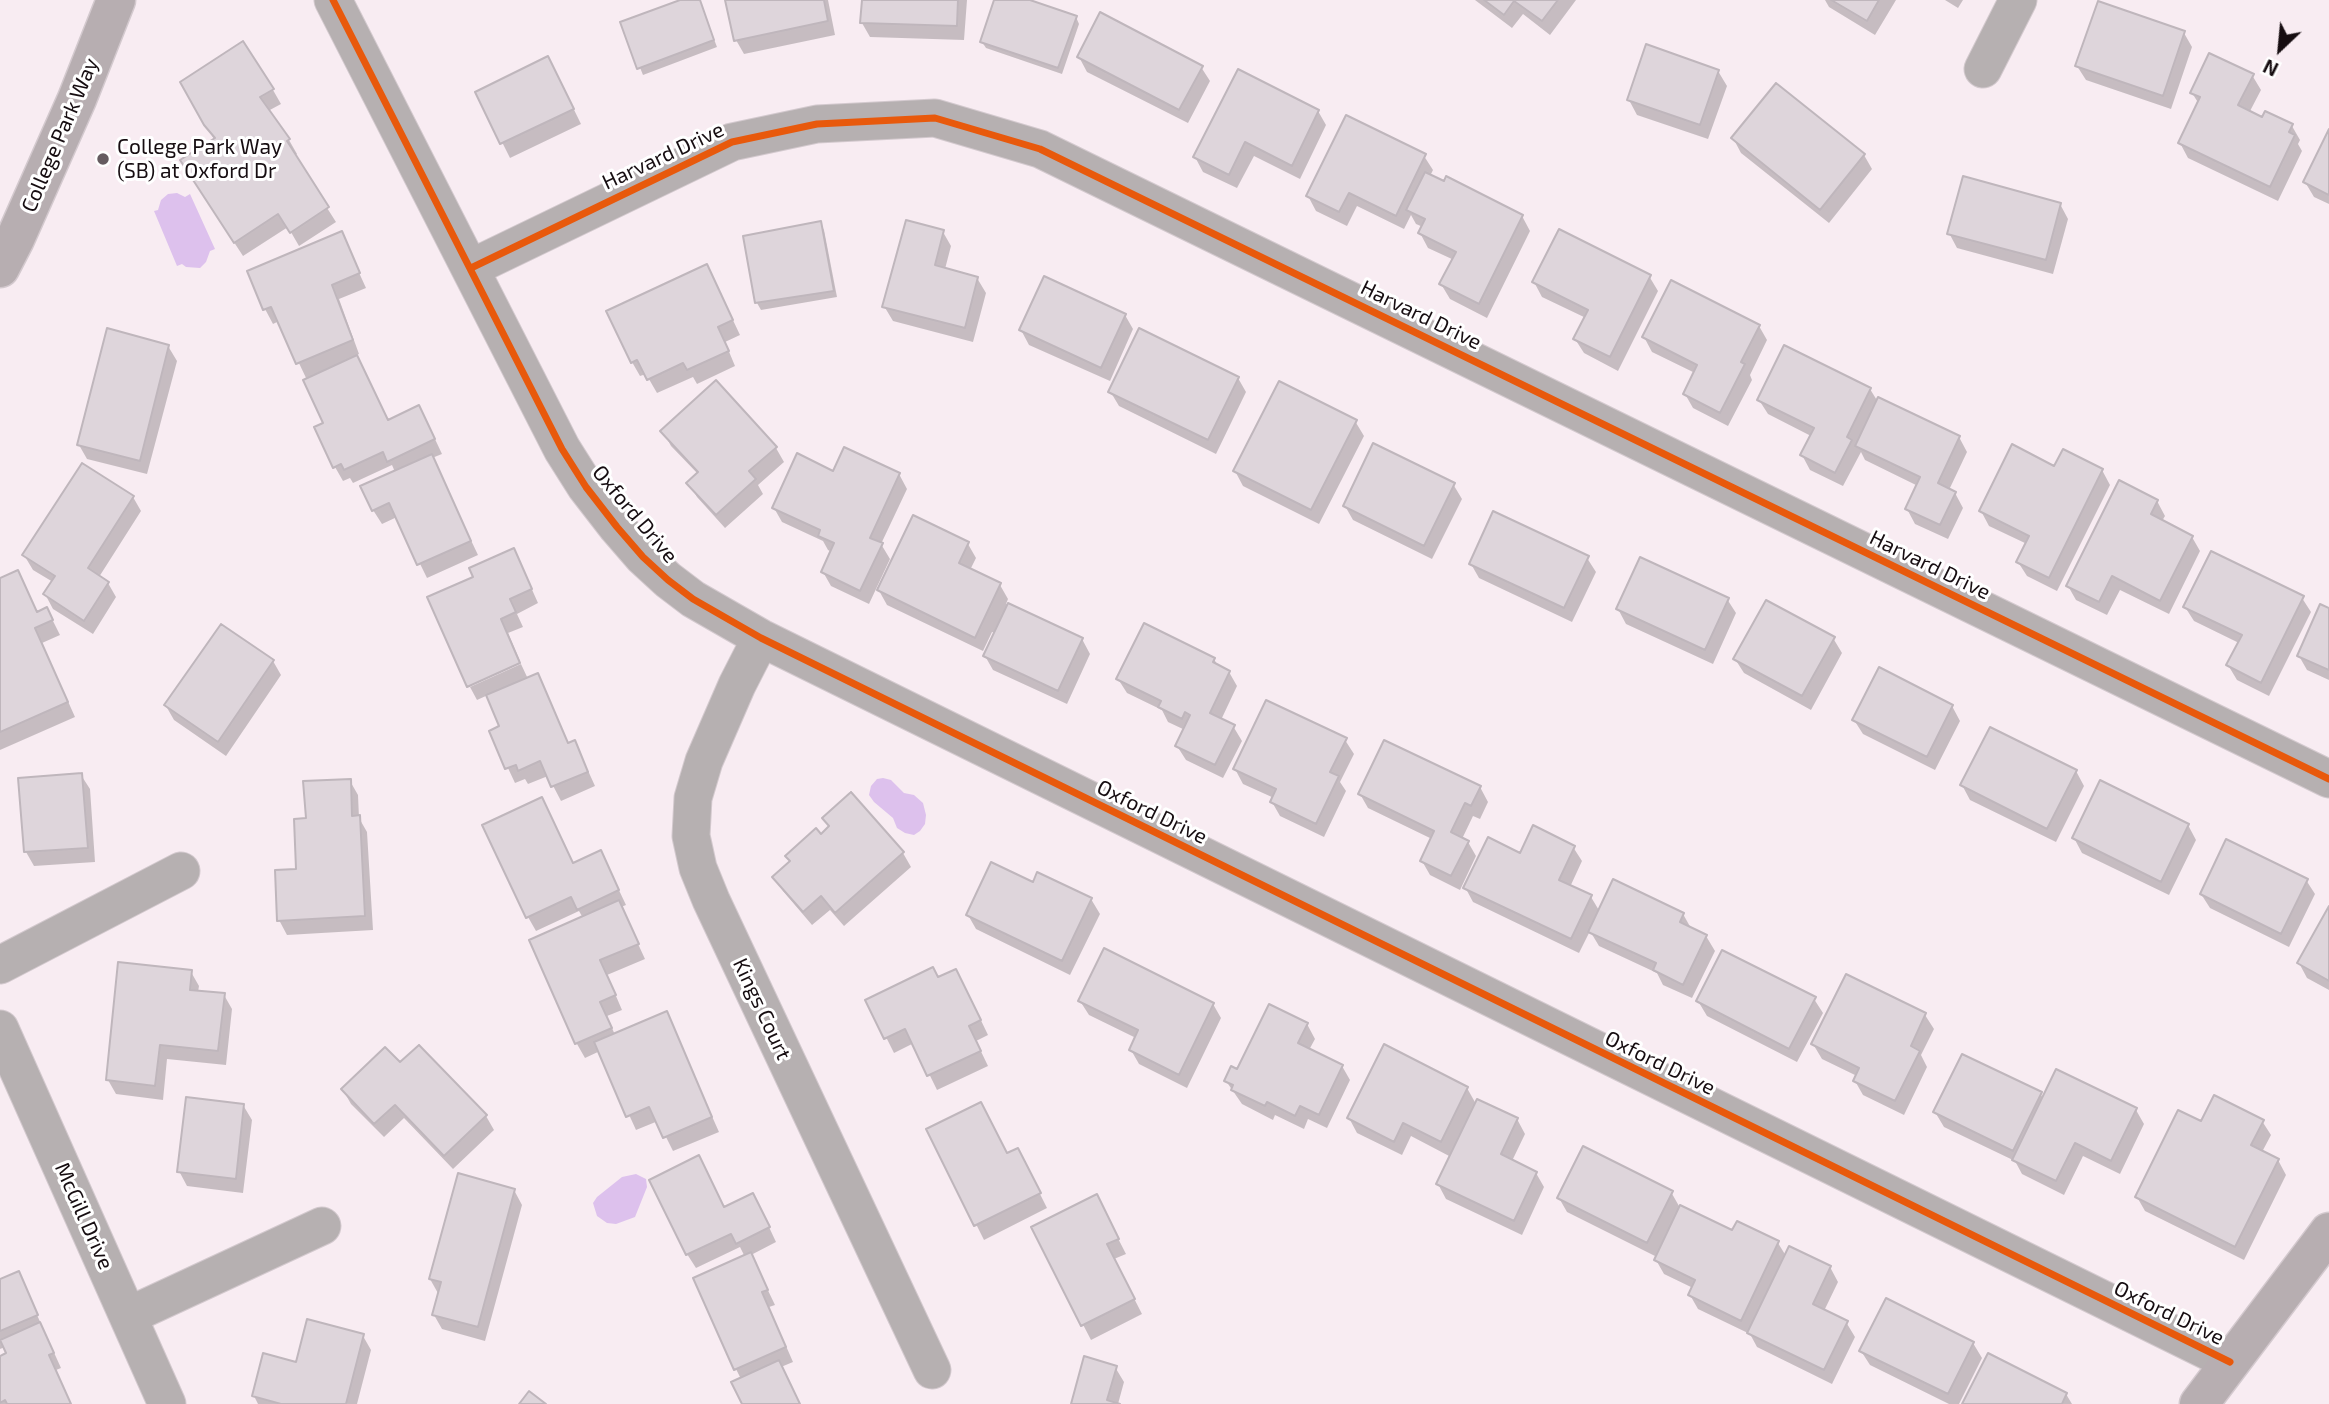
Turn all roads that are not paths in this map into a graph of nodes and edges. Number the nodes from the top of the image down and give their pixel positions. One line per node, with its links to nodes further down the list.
1 (117, 0): 5 (street, College Park Way)
2 (333, 0): 6 (street, Oxford Drive)
3 (2018, 0): 4 (street)
4 (1983, 69)
5 (0, 268)
6 (471, 268): 7 (street, Oxford Drive); 8 (street, Harvard Drive)
7 (761, 638): 15 (street, Oxford Drive); 16 (street, Kings Court)
8 (2329, 779)
9 (181, 871): 10 (street)
10 (0, 965)
11 (0, 1029): 14 (street, McGill Drive)
12 (322, 1226): 14 (street)
13 (2329, 1232): 15 (street)
14 (128, 1316): 17 (street, McGill Drive)
15 (2230, 1362): 18 (street)
16 (932, 1370)
17 (167, 1404)
18 (2199, 1404)

